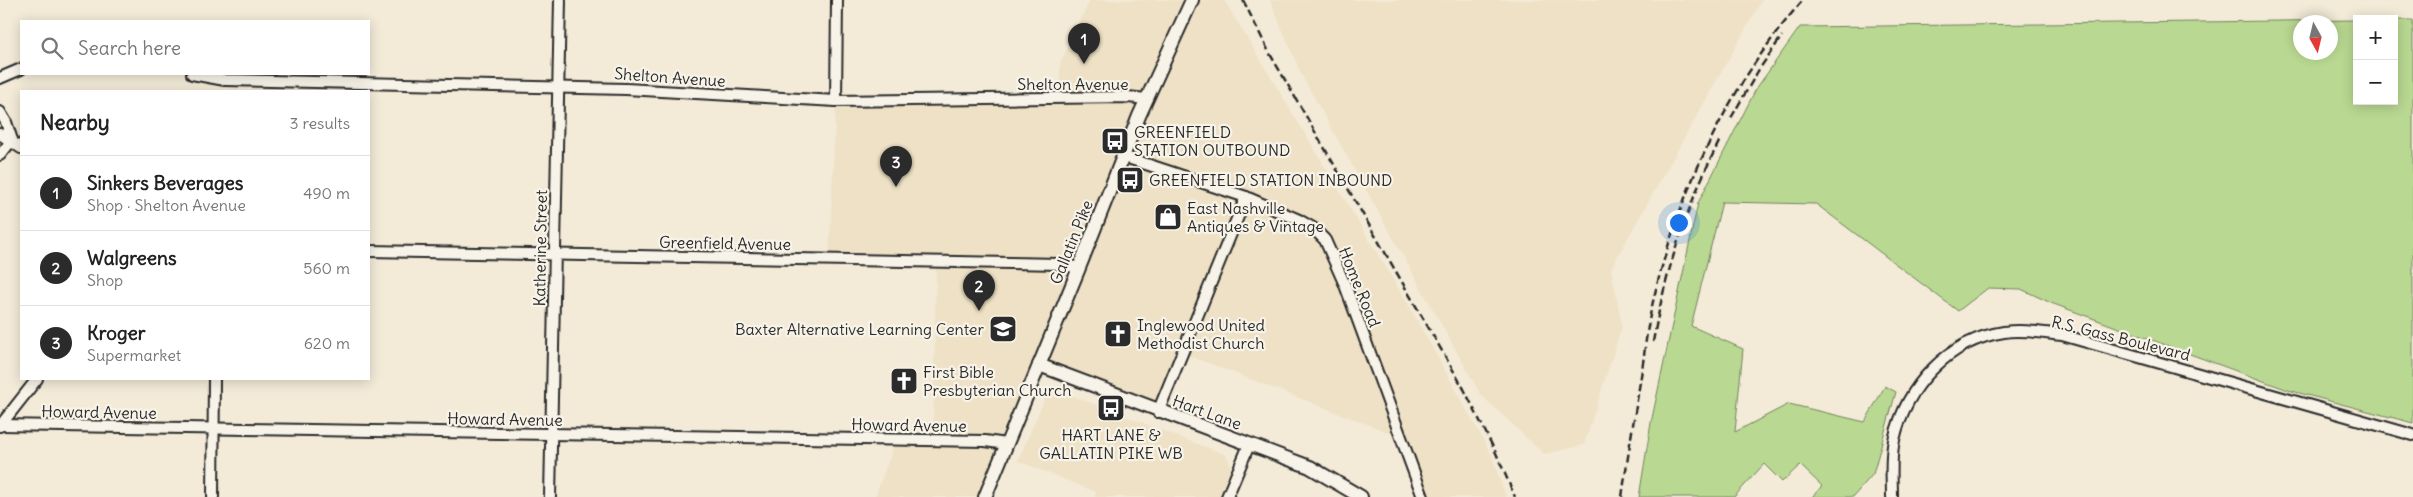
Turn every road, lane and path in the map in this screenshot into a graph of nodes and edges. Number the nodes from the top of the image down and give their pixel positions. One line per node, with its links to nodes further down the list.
1 (560, 0): 7 (street, Katherine Street)
2 (837, 0): 9 (street)
3 (1192, 0): 8 (main road, Gallatin Pike)
4 (20, 69): 6 (street)
5 (198, 75): 7 (street, Shelton Avenue)
6 (0, 78)
7 (558, 87): 9 (street, Shelton Avenue); 18 (street, Katherine Street)
8 (1146, 99): 9 (street, Shelton Avenue); 15 (main road, Gallatin Pike)
9 (836, 101)
10 (0, 112): 12 (street)
11 (0, 134): 12 (street)
12 (12, 140): 13 (street); 14 (street)
13 (20, 147)
14 (0, 156)
15 (1122, 156): 16 (street, Home Road); 19 (main road, Gallatin Pike)
16 (1246, 197): 23 (street); 35 (street, Home Road)
17 (370, 252): 18 (street, Greenfield Avenue)
18 (554, 255): 19 (street, Greenfield Avenue); 26 (street, Katherine Street)
19 (1079, 268): 20 (main road, Gallatin Pike)
20 (1039, 365): 23 (main road, Hart Lane); 28 (main road, Gallatin Pike)
21 (36, 380): 24 (street)
22 (214, 380): 25 (street)
23 (1158, 412): 29 (main road, Hart Lane)
24 (0, 425): 25 (street, Howard Avenue)
25 (214, 429): 26 (street, Howard Avenue); 30 (street)
26 (550, 435): 28 (street, Howard Avenue); 31 (street, Katherine Street)
27 (2413, 435): 36 (street, R.S. Gass Boulevard)
28 (1007, 444): 32 (main road, Gallatin Pike)
29 (1249, 445): 33 (street); 34 (main road, Hart Lane)
30 (213, 497)
31 (550, 497)
32 (985, 497)
33 (1227, 497)
34 (1361, 497)
35 (1423, 497)
36 (1892, 497)

